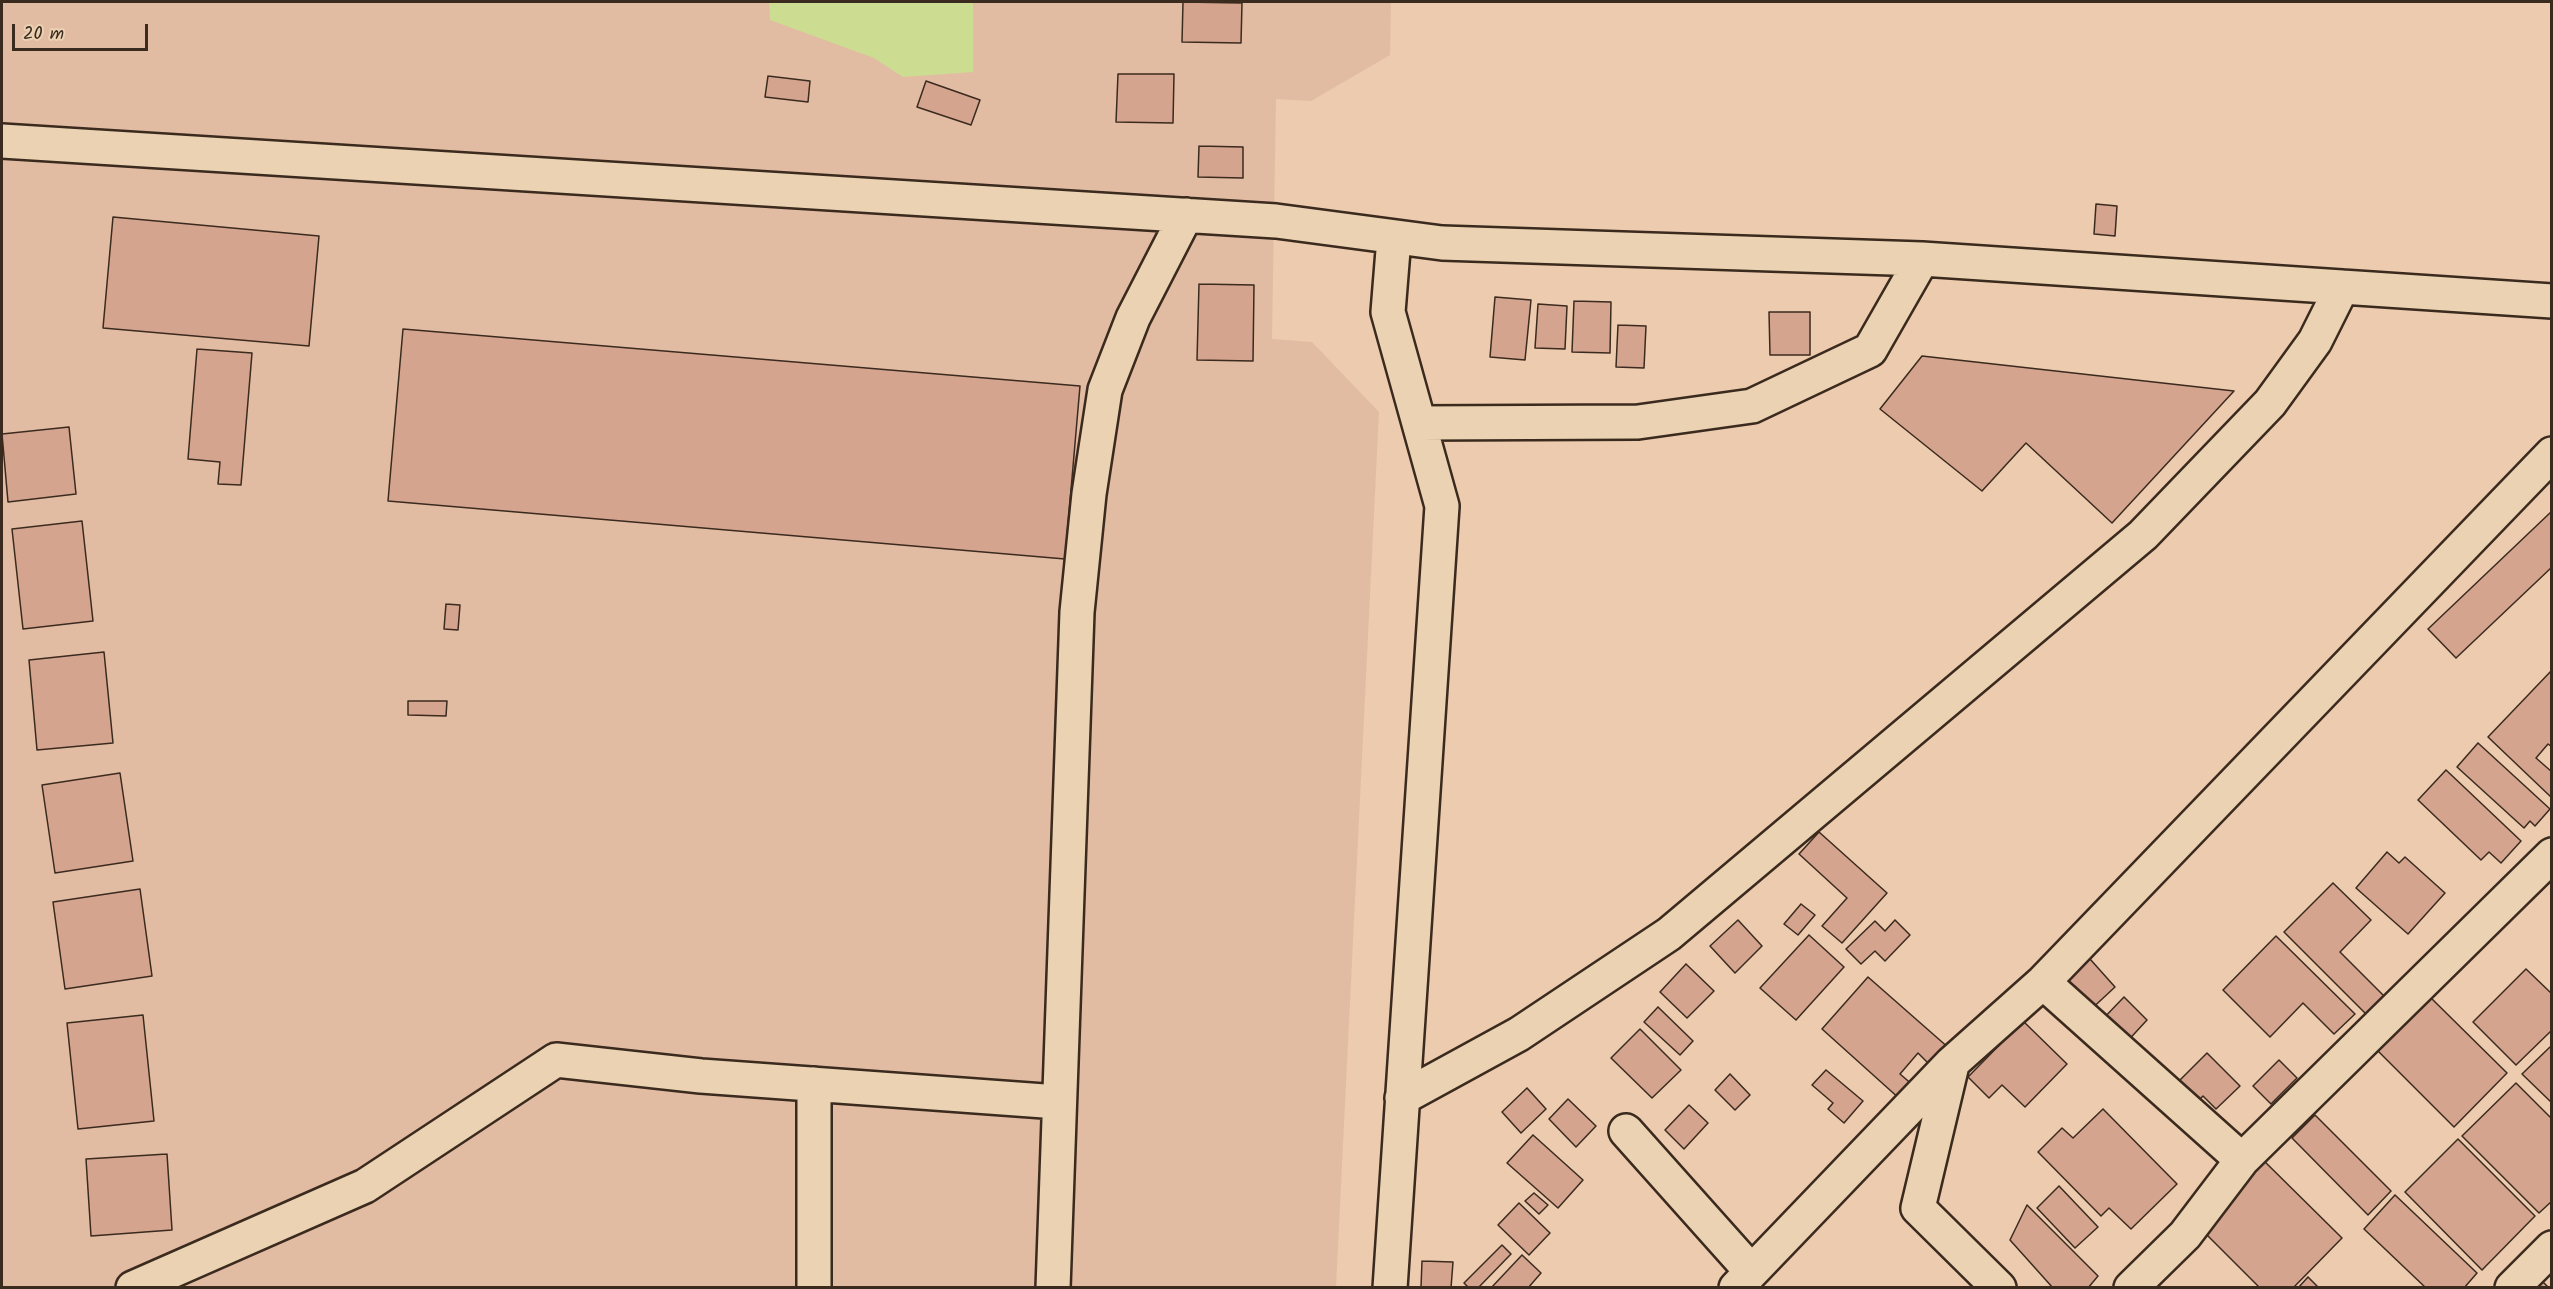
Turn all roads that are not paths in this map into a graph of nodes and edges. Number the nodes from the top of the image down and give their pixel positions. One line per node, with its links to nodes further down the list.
1 (2, 141): 2 (street)
2 (1186, 215): 3 (street); 14 (street)
3 (1394, 238): 4 (street); 7 (street)
4 (1922, 258): 5 (street); 7 (street)
5 (2343, 287): 6 (street); 13 (street)
6 (2552, 301)
7 (1419, 423): 13 (street)
8 (2552, 454): 10 (street)
9 (2552, 855): 16 (street)
10 (2043, 982): 11 (street); 16 (street)
11 (1952, 1064): 18 (street); 23 (street)
12 (814, 1084): 14 (street); 19 (street); 20 (street)
13 (1402, 1098): 22 (street)
14 (1058, 1102): 21 (street)
15 (1626, 1131): 18 (street)
16 (2242, 1160): 24 (street)
17 (2552, 1248): 25 (street)
18 (1743, 1279)
19 (134, 1287)
20 (814, 1287)
21 (1053, 1287)
22 (1390, 1287)
23 (2000, 1287)
24 (2131, 1287)
25 (2512, 1287)

